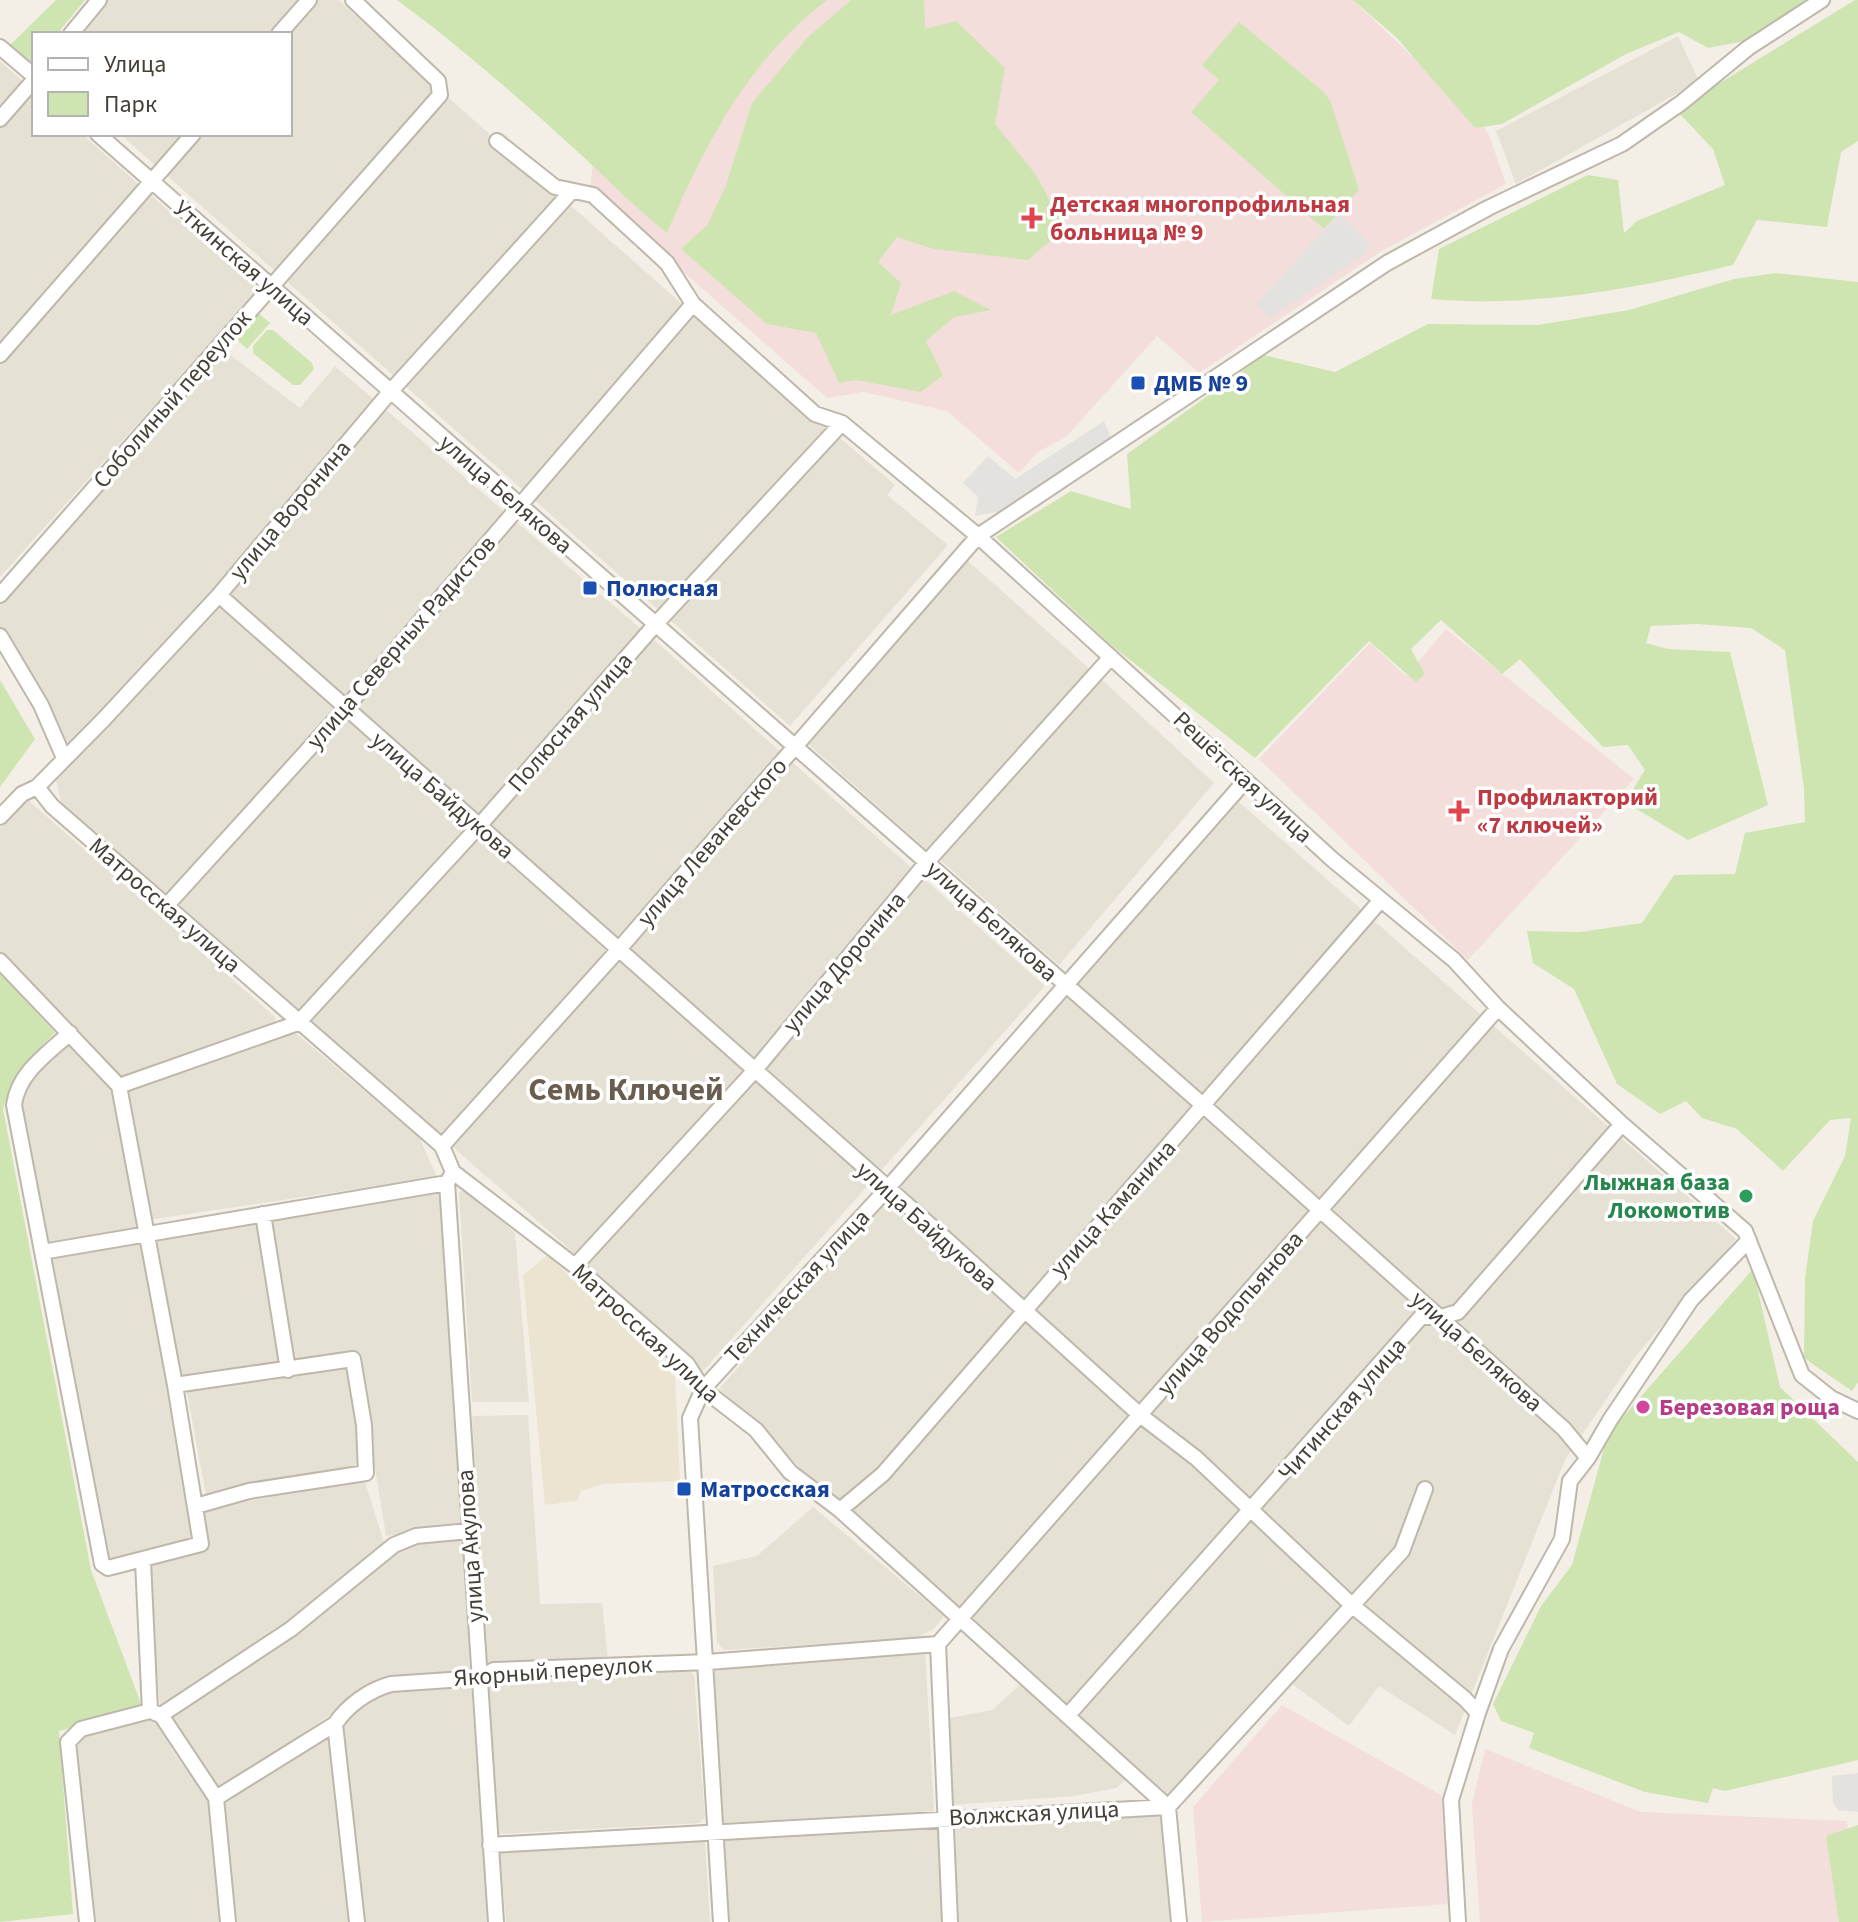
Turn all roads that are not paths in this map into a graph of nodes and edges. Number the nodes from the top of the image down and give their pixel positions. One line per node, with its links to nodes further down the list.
1 (99, 0): 5 (street)
2 (309, 0): 6 (street)
3 (353, 0): 16 (street, Соболиный переулок)
4 (1822, 0): 22 (street, улица Леваневского)
5 (73, 32)
6 (281, 32)
7 (0, 47): 8 (street)
8 (32, 76)
9 (32, 80): 10 (street)
10 (0, 119)
11 (100, 136): 14 (street, Уткинская улица)
12 (191, 136): 14 (street)
13 (497, 141): 15 (street, Решётская улица)
14 (152, 182): 16 (street, Уткинская улица); 18 (street)
15 (571, 192): 17 (street, Решётская улица); 19 (street, улица Воронина)
16 (271, 286): 19 (street, Уткинская улица); 23 (street, Соболиный переулок)
17 (693, 304): 20 (street, Решётская улица); 21 (street, улица Северных Радистов)
18 (0, 355)
19 (390, 392): 21 (street, улица Белякова); 24 (street, улица Воронина)
20 (842, 423): 22 (street, Решётская улица); 25 (street, Полюсная улица)
21 (520, 506): 25 (street, улица Белякова); 28 (street, улица Северных Радистов)
22 (978, 536): 27 (street, Решётская улица); 29 (street, улица Леваневского)
23 (0, 595)
24 (219, 595): 28 (street, улица Байдукова); 30 (street, улица Воронина)
25 (654, 626): 29 (street, улица Белякова); 34 (street, Полюсная улица)
26 (0, 636): 30 (street)
27 (1111, 657): 31 (street, Решётская улица); 35 (street, улица Доронина)
28 (345, 709): 34 (street, улица Байдукова); 37 (street, улица Северных Радистов)
29 (793, 748): 35 (street, улица Белякова); 38 (street, улица Леваневского)
30 (64, 758): 32 (street, улица Воронина)
31 (1245, 781): 36 (street, Решётская улица); 40 (street, Техническая улица)
32 (37, 787): 33 (street, улица Воронина); 37 (street, Матросская улица)
33 (0, 817)
34 (479, 826): 38 (street, улица Байдукова); 42 (street, Полюсная улица)
35 (927, 862): 40 (street, улица Белякова); 44 (street, улица Доронина)
36 (1380, 901): 41 (street, Решётская улица); 46 (street, улица Каманина)
37 (168, 904): 42 (street, Матросская улица)
38 (620, 948): 44 (street, улица Байдукова); 48 (street, улица Леваневского)
39 (0, 961): 43 (street)
40 (1065, 986): 46 (street, улица Белякова); 50 (street, Техническая улица)
41 (1498, 1008): 47 (street, Решётская улица); 51 (street, улица Водопьянова)
42 (298, 1023): 45 (street, Полюсная улица); 48 (street, Матросская улица)
43 (70, 1033): 45 (street); 55 (street)
44 (755, 1070): 50 (street, улица Байдукова); 56 (street, улица Доронина)
45 (119, 1086): 53 (street)
46 (1204, 1106): 51 (street, улица Белякова); 57 (street, улица Каманина)
47 (1622, 1124): 54 (street, Решётская улица); 58 (street, Читинская улица)
48 (442, 1146): 49 (street, Матросская улица)
49 (450, 1177): 52 (street); 56 (street, Матросская улица); 69 (street, улица Акулова)
50 (886, 1190): 57 (street, улица Байдукова); 61 (street, Техническая улица)
51 (1319, 1212): 58 (street, улица Белякова); 63 (street, улица Водопьянова)
52 (263, 1214): 53 (street); 59 (street)
53 (144, 1234): 55 (street); 60 (street)
54 (1749, 1240): 62 (street, Решётская улица); 64 (street)
55 (42, 1252): 70 (street)
56 (575, 1266): 61 (street, Матросская улица)
57 (1022, 1311): 63 (street, улица Байдукова); 67 (street, улица Каманина)
58 (1441, 1317): 64 (street, улица Белякова); 68 (street, Читинская улица)
59 (288, 1370): 60 (street); 66 (street)
60 (175, 1385): 66 (street)
61 (703, 1389): 67 (street, Матросская улица); 74 (street, Техническая улица)
62 (1858, 1411)
63 (1140, 1415): 68 (street, улица Байдукова); 72 (street, улица Водопьянова)
64 (1588, 1458): 77 (street)
65 (1425, 1489): 71 (street)
66 (196, 1506): 70 (street)
67 (840, 1510): 72 (street, Матросская улица)
68 (1252, 1512): 71 (street, улица Байдукова); 78 (street, Читинская улица)
69 (469, 1531): 75 (street, улица Акулова); 76 (street)
70 (143, 1561): 76 (street)
71 (1353, 1606): 77 (street, улица Байдукова); 81 (street)
72 (960, 1617): 73 (street); 78 (street, Матросская улица)
73 (938, 1644): 74 (street, Якорный переулок); 82 (street)
74 (708, 1662): 75 (street, Якорный переулок); 83 (street, Техническая улица)
75 (479, 1678): 79 (street, Якорный переулок); 84 (street, улица Акулова)
76 (156, 1713): 80 (street); 85 (street)
77 (1478, 1713): 92 (street)
78 (1069, 1714): 81 (street, Матросская улица)
79 (335, 1724): 80 (street, Якорный переулок); 87 (street)
80 (216, 1798): 86 (street)
81 (1168, 1807): 82 (street, Волжская улица); 91 (street)
82 (947, 1816): 83 (street, Волжская улица); 90 (street)
83 (715, 1832): 84 (street, Волжская улица); 89 (street, Техническая улица)
84 (490, 1845): 88 (street, улица Акулова)
85 (87, 1922)
86 (228, 1922)
87 (357, 1922)
88 (496, 1922)
89 (721, 1922)
90 (950, 1922)
91 (1179, 1922)
92 (1458, 1922)

